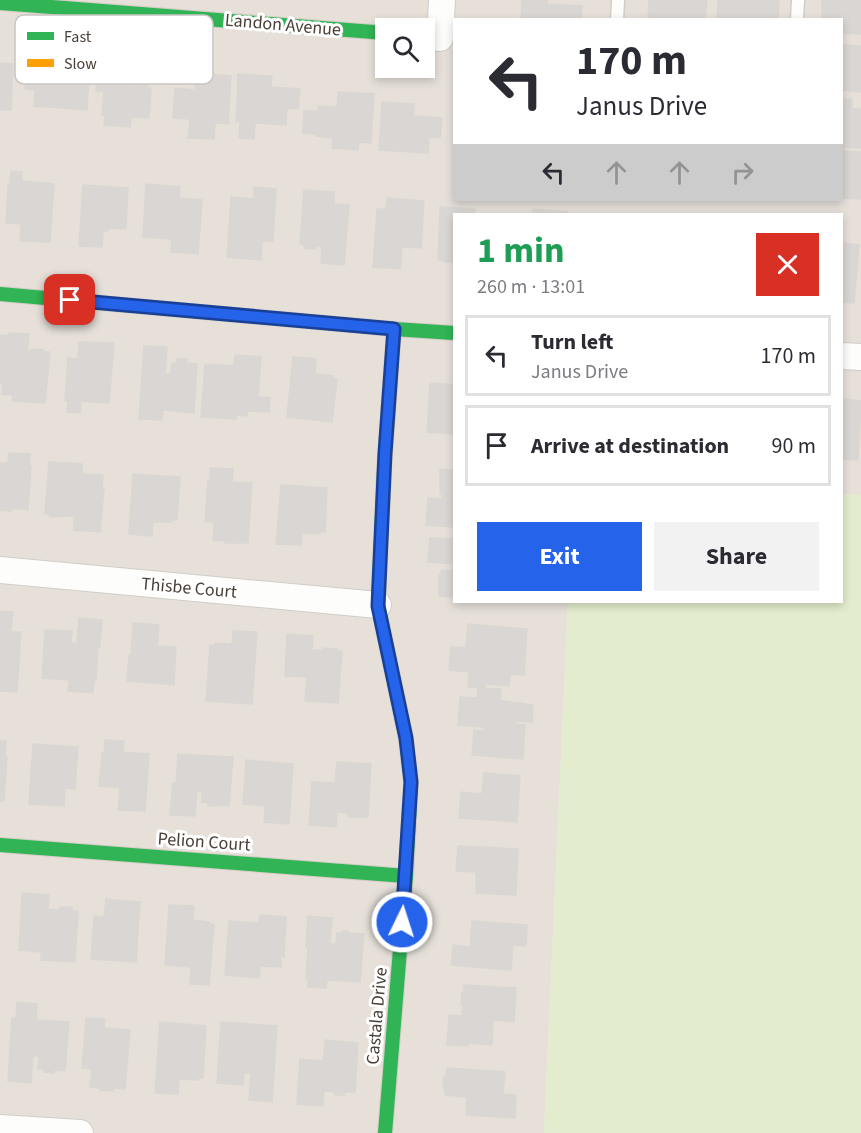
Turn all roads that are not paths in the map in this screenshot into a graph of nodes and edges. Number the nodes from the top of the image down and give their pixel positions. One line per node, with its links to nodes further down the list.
1 (442, 0): 8 (street)
2 (618, 0): 6 (lane)
3 (798, 0): 7 (lane)
4 (0, 3): 5 (street, Landon Avenue)
5 (160, 7): 9 (street, Landon Avenue)
6 (617, 18)
7 (797, 18)
8 (435, 26)
9 (375, 32)
10 (0, 294): 11 (street)
11 (394, 329): 12 (street); 16 (street, Castala Drive)
12 (453, 333)
13 (843, 356): 14 (street)
14 (861, 357)
15 (0, 570): 16 (street, Thisbe Court)
16 (378, 606): 18 (street, Castala Drive)
17 (0, 845): 18 (street, Pelion Court)
18 (406, 876): 21 (street, Castala Drive)
19 (0, 1128): 20 (street)
20 (80, 1133)
21 (385, 1133)

